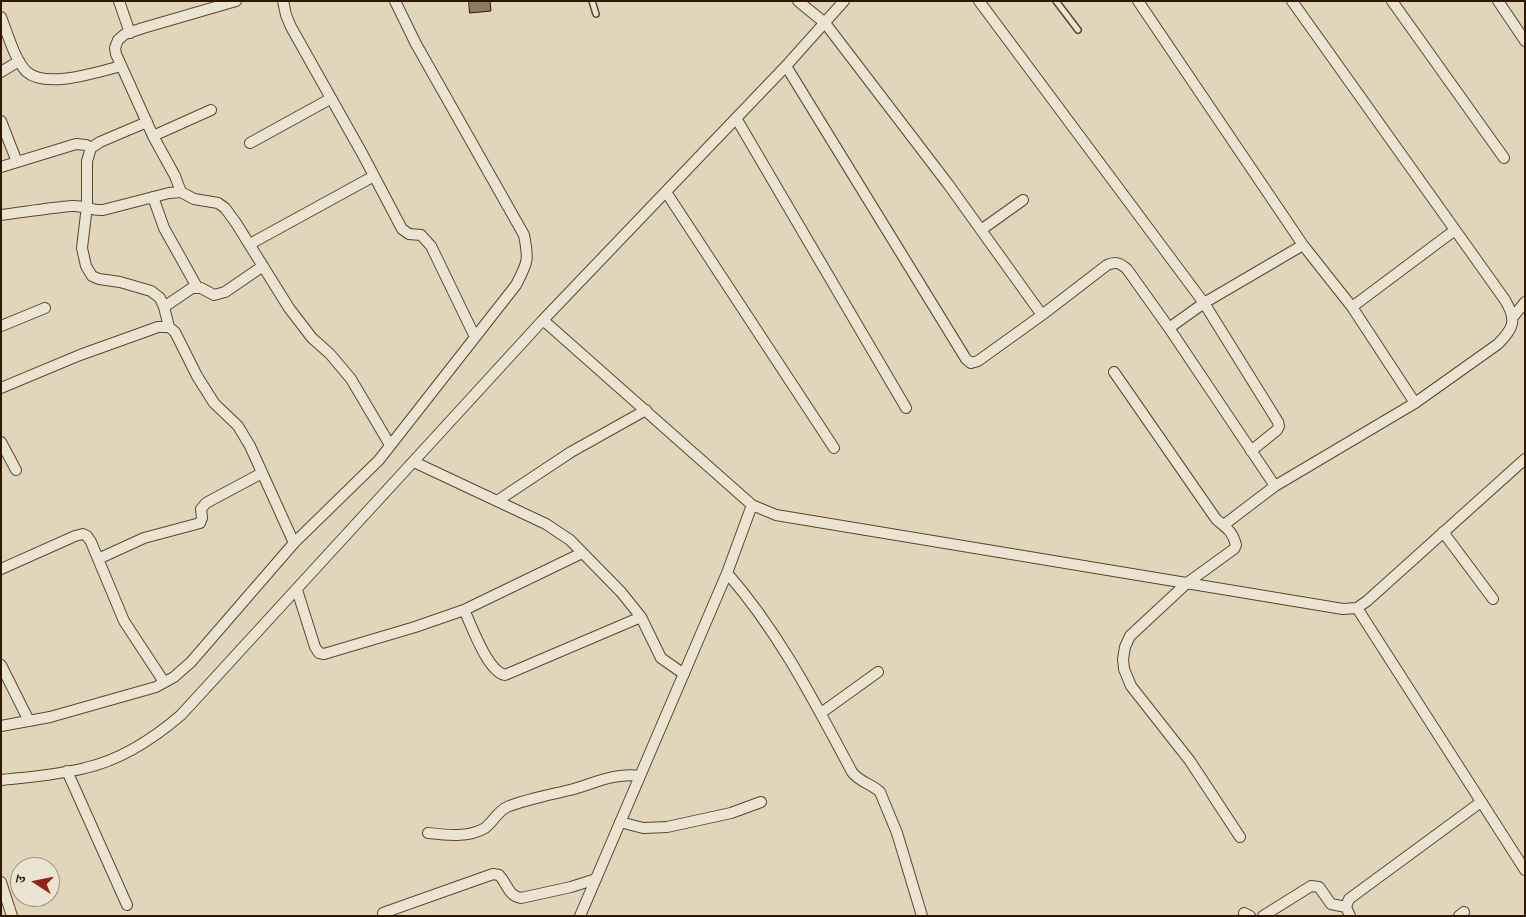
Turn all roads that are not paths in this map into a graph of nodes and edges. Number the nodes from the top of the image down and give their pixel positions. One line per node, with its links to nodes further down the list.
1 (119, 1): 18 (street)
2 (236, 1): 18 (street)
3 (284, 1): 24 (street)
4 (395, 1): 59 (street)
5 (592, 1): 14 (lane)
6 (844, 1): 16 (street)
7 (979, 1): 49 (street)
8 (1056, 1): 17 (lane)
9 (1138, 1): 45 (street)
10 (1292, 1): 43 (street)
11 (1392, 1): 32 (street)
12 (1498, 1): 19 (street)
13 (801, 4): 16 (street)
14 (596, 14)
15 (1, 17): 20 (street)
16 (822, 21): 22 (street); 42 (street)
17 (1078, 30)
18 (130, 33): 21 (street)
19 (1525, 41)
20 (19, 61): 21 (street); 23 (street)
21 (121, 66): 28 (street)
22 (786, 66): 26 (street); 53 (street)
23 (1, 72)
24 (330, 99): 30 (street); 35 (street)
25 (211, 110): 29 (street)
26 (736, 118): 37 (street); 63 (street)
27 (1, 121): 33 (street)
28 (147, 122): 29 (street); 31 (street)
29 (153, 136): 36 (street)
30 (250, 143)
31 (91, 148): 33 (street); 40 (street)
32 (1504, 158)
33 (17, 162): 34 (street)
34 (1, 167)
35 (374, 176): 44 (street); 59 (street)
36 (181, 192): 38 (street); 44 (street)
37 (666, 192): 55 (street); 67 (street)
38 (154, 197): 40 (street); 47 (street)
39 (1023, 200): 42 (street)
40 (87, 206): 41 (street); 50 (street)
41 (2, 214)
42 (981, 230): 53 (street)
43 (1455, 230): 52 (street); 54 (street)
44 (250, 244): 46 (street)
45 (1303, 245): 49 (street); 52 (street)
46 (263, 266): 47 (street); 66 (street)
47 (197, 287): 50 (street)
48 (1525, 302): 54 (street)
49 (1204, 303): 58 (street); 68 (street)
50 (164, 307): 57 (street)
51 (44, 308): 56 (street)
52 (1352, 308): 62 (street)
53 (1042, 315): 58 (street)
54 (1513, 317): 62 (street)
55 (543, 320): 64 (street); 70 (street)
56 (1, 326)
57 (169, 327): 61 (street); 72 (street)
58 (1169, 328): 68 (street)
59 (475, 337): 66 (street)
60 (1114, 372): 76 (street)
61 (1, 388)
62 (1415, 403): 73 (street)
63 (906, 408)
64 (646, 410): 74 (street); 75 (street)
65 (1, 442): 71 (street)
66 (390, 445): 78 (street)
67 (834, 448)
68 (1251, 451): 73 (street)
69 (1525, 459): 77 (street)
70 (414, 462): 74 (street); 84 (street)
71 (16, 470)
72 (262, 473): 78 (street); 80 (street)
73 (1275, 486): 76 (street)
74 (497, 501): 79 (street)
75 (752, 505): 82 (street); 83 (street)
76 (1225, 524): 83 (street)
77 (1443, 532): 85 (street); 86 (street)
78 (294, 543): 92 (street)
79 (582, 553): 87 (street); 88 (street)
80 (98, 559): 81 (street); 92 (street)
81 (1, 569)
82 (727, 573): 91 (street); 93 (street)
83 (1187, 583): 86 (street); 103 (street)
84 (296, 590): 87 (street); 96 (street)
85 (1493, 599)
86 (1357, 608): 100 (street)
87 (464, 610): 88 (street)
88 (641, 618): 91 (street)
89 (1, 665): 94 (street)
90 (878, 672): 93 (street)
91 (684, 674): 97 (street)
92 (164, 682): 94 (street)
93 (820, 713): 112 (street)
94 (28, 721): 95 (street)
95 (1, 726)
96 (67, 772): 98 (street); 107 (street)
97 (640, 776): 101 (street); 102 (street)
98 (1, 780)
99 (761, 802): 101 (street)
100 (1481, 802): 104 (street); 108 (street)
101 (620, 822): 105 (street)
102 (428, 833)
103 (1240, 837)
104 (1525, 870)
105 (596, 879): 109 (street); 111 (street)
106 (1, 882): 110 (street)
107 (127, 905)
108 (1348, 911): 113 (street)
109 (383, 913)
110 (12, 916)
111 (580, 916)
112 (922, 916)
113 (1262, 916)

